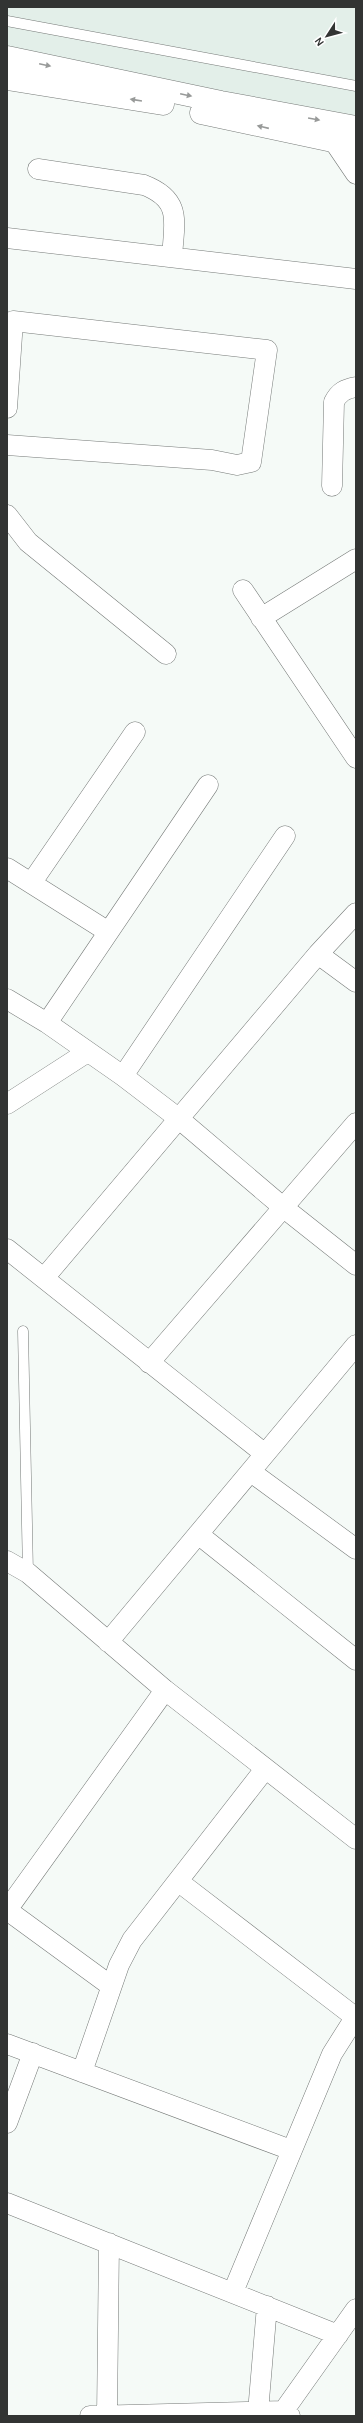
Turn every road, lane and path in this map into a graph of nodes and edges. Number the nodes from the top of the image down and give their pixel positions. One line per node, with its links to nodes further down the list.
1 (7, 21): 4 (lane)
2 (7, 57): 5 (main road, one-way to 5)
3 (7, 79): 6 (main road, one-way to 3)
4 (356, 86)
5 (356, 127)
6 (335, 143): 7 (main road); 9 (street)
7 (356, 146)
8 (38, 169): 11 (street)
9 (356, 174)
10 (7, 238): 11 (street)
11 (172, 257): 12 (street)
12 (356, 279)
13 (356, 387): 16 (street)
14 (7, 408): 15 (street)
15 (7, 445)
16 (332, 486)
17 (7, 515): 21 (street)
18 (355, 560): 20 (street)
19 (242, 590): 20 (street)
20 (261, 618): 23 (street)
21 (166, 654)
22 (135, 732): 27 (street)
23 (356, 758)
24 (208, 785): 29 (street)
25 (285, 836): 35 (street)
26 (7, 868): 27 (street)
27 (32, 882): 29 (street)
28 (356, 913): 30 (street)
29 (107, 932): 33 (street)
30 (318, 954): 31 (street); 37 (street)
31 (356, 982)
32 (7, 999): 33 (street)
33 (46, 1023): 34 (street)
34 (86, 1053): 35 (street); 36 (street)
35 (123, 1076): 37 (street)
36 (7, 1104)
37 (178, 1118): 39 (street); 42 (street)
38 (356, 1123): 39 (street)
39 (284, 1208): 41 (street); 45 (street)
40 (7, 1249): 42 (street)
41 (356, 1265)
42 (44, 1278): 45 (street)
43 (23, 1331): 51 (lane)
44 (356, 1345): 46 (street)
45 (149, 1363): 46 (street)
46 (265, 1454): 47 (street)
47 (251, 1472): 48 (street); 49 (street)
48 (198, 1534): 52 (street); 53 (street)
49 (356, 1549)
50 (7, 1561): 51 (street)
51 (28, 1573): 52 (street)
52 (108, 1642): 54 (street)
53 (356, 1660)
54 (166, 1690): 55 (street); 58 (street)
55 (265, 1769): 56 (street); 57 (street)
56 (356, 1839)
57 (179, 1882): 58 (street); 59 (street)
58 (111, 1986): 62 (street)
59 (355, 2017): 64 (street)
60 (7, 2044): 61 (street)
61 (33, 2054): 62 (street); 63 (street)
62 (82, 2072): 64 (street)
63 (7, 2123)
64 (291, 2150): 67 (street)
65 (7, 2203): 66 (street)
66 (109, 2243): 67 (street); 73 (street)
67 (233, 2292): 68 (street)
68 (266, 2306): 70 (street); 71 (street)
69 (356, 2308): 70 (street)
70 (338, 2334): 72 (street)
71 (258, 2412): 72 (street); 73 (street)
72 (285, 2414)
73 (101, 2416)

